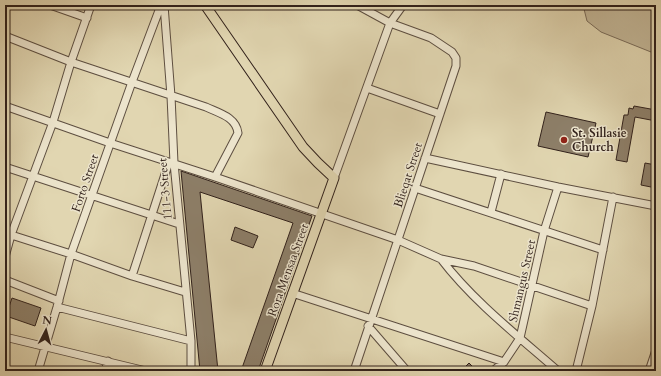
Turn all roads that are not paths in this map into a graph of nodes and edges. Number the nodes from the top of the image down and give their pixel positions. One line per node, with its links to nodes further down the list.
1 (50, 5): 7 (street)
2 (91, 5): 7 (street)
3 (163, 5): 11 (street, Forto Street); 13 (street, 111-3 Street)
4 (205, 5): 24 (main road)
5 (357, 5): 8 (street)
6 (403, 5): 8 (street)
7 (86, 18): 10 (street)
8 (390, 23): 12 (street); 15 (street, Blieqat Street)
9 (5, 36): 10 (street)
10 (71, 62): 11 (street); 16 (street)
11 (132, 82): 13 (street); 17 (street, Forto Street)
12 (367, 88): 15 (street); 24 (street)
13 (171, 96): 19 (street, 111-3 Street); 23 (street)
14 (5, 106): 16 (street)
15 (440, 114): 18 (street, Blieqat Street)
16 (53, 122): 17 (street); 22 (street)
17 (110, 143): 19 (street); 27 (street, Forto Street)
18 (425, 158): 21 (street); 26 (street, Blieqat Street)
19 (172, 162): 23 (street); 32 (street); 33 (street, 111-3 Street)
20 (5, 167): 22 (street)
21 (501, 174): 25 (street); 30 (street)
22 (33, 176): 27 (street); 35 (street)
23 (215, 177): 31 (street)
24 (334, 178): 31 (main road, Rora Mensaa Street)
25 (558, 187): 28 (street); 34 (street, Shmangus Street)
26 (415, 188): 30 (street); 36 (street, Blieqat Street)
27 (92, 196): 32 (street); 38 (street, Forto Street)
28 (613, 198): 29 (street); 37 (street)
29 (656, 206)
30 (490, 212): 34 (street)
31 (320, 214): 36 (street); 45 (main road, Rora Mensaa Street)
32 (153, 216): 33 (street); 41 (street)
33 (179, 224): 44 (street, 111-3 Street)
34 (544, 231): 37 (street); 43 (street, Shmangus Street)
35 (8, 234): 38 (street); 39 (street)
36 (398, 240): 40 (street); 48 (street, Blieqat Street)
37 (603, 250): 47 (street)
38 (72, 254): 41 (street); 46 (street, Forto Street)
39 (5, 257)
40 (441, 259): 43 (street); 50 (street)
41 (132, 276): 44 (street)
42 (5, 280): 46 (street)
43 (532, 286): 47 (street); 50 (street, Shmangus Street)
44 (185, 292): 51 (street, 111-3 Street)
45 (292, 293): 48 (street); 60 (main road, Rora Mensaa Street)
46 (58, 304): 51 (street); 52 (street, Forto Street)
47 (592, 306): 65 (street)
48 (369, 322): 55 (street); 61 (street, Blieqat Street); 62 (street)
49 (5, 337): 52 (street)
50 (520, 338): 55 (street, Shmangus Street); 64 (street)
51 (190, 341): 59 (street, 111-3 Street)
52 (46, 347): 54 (street); 56 (street, Forto Street)
53 (656, 350): 66 (street)
54 (108, 361): 57 (street); 58 (street)
55 (504, 362): 63 (street, Shmangus Street)
56 (38, 371)
57 (105, 371)
58 (146, 371)
59 (191, 371)
60 (265, 371)
61 (354, 371)
62 (407, 371)
63 (493, 371)
64 (558, 371)
65 (576, 371)
66 (649, 371)

